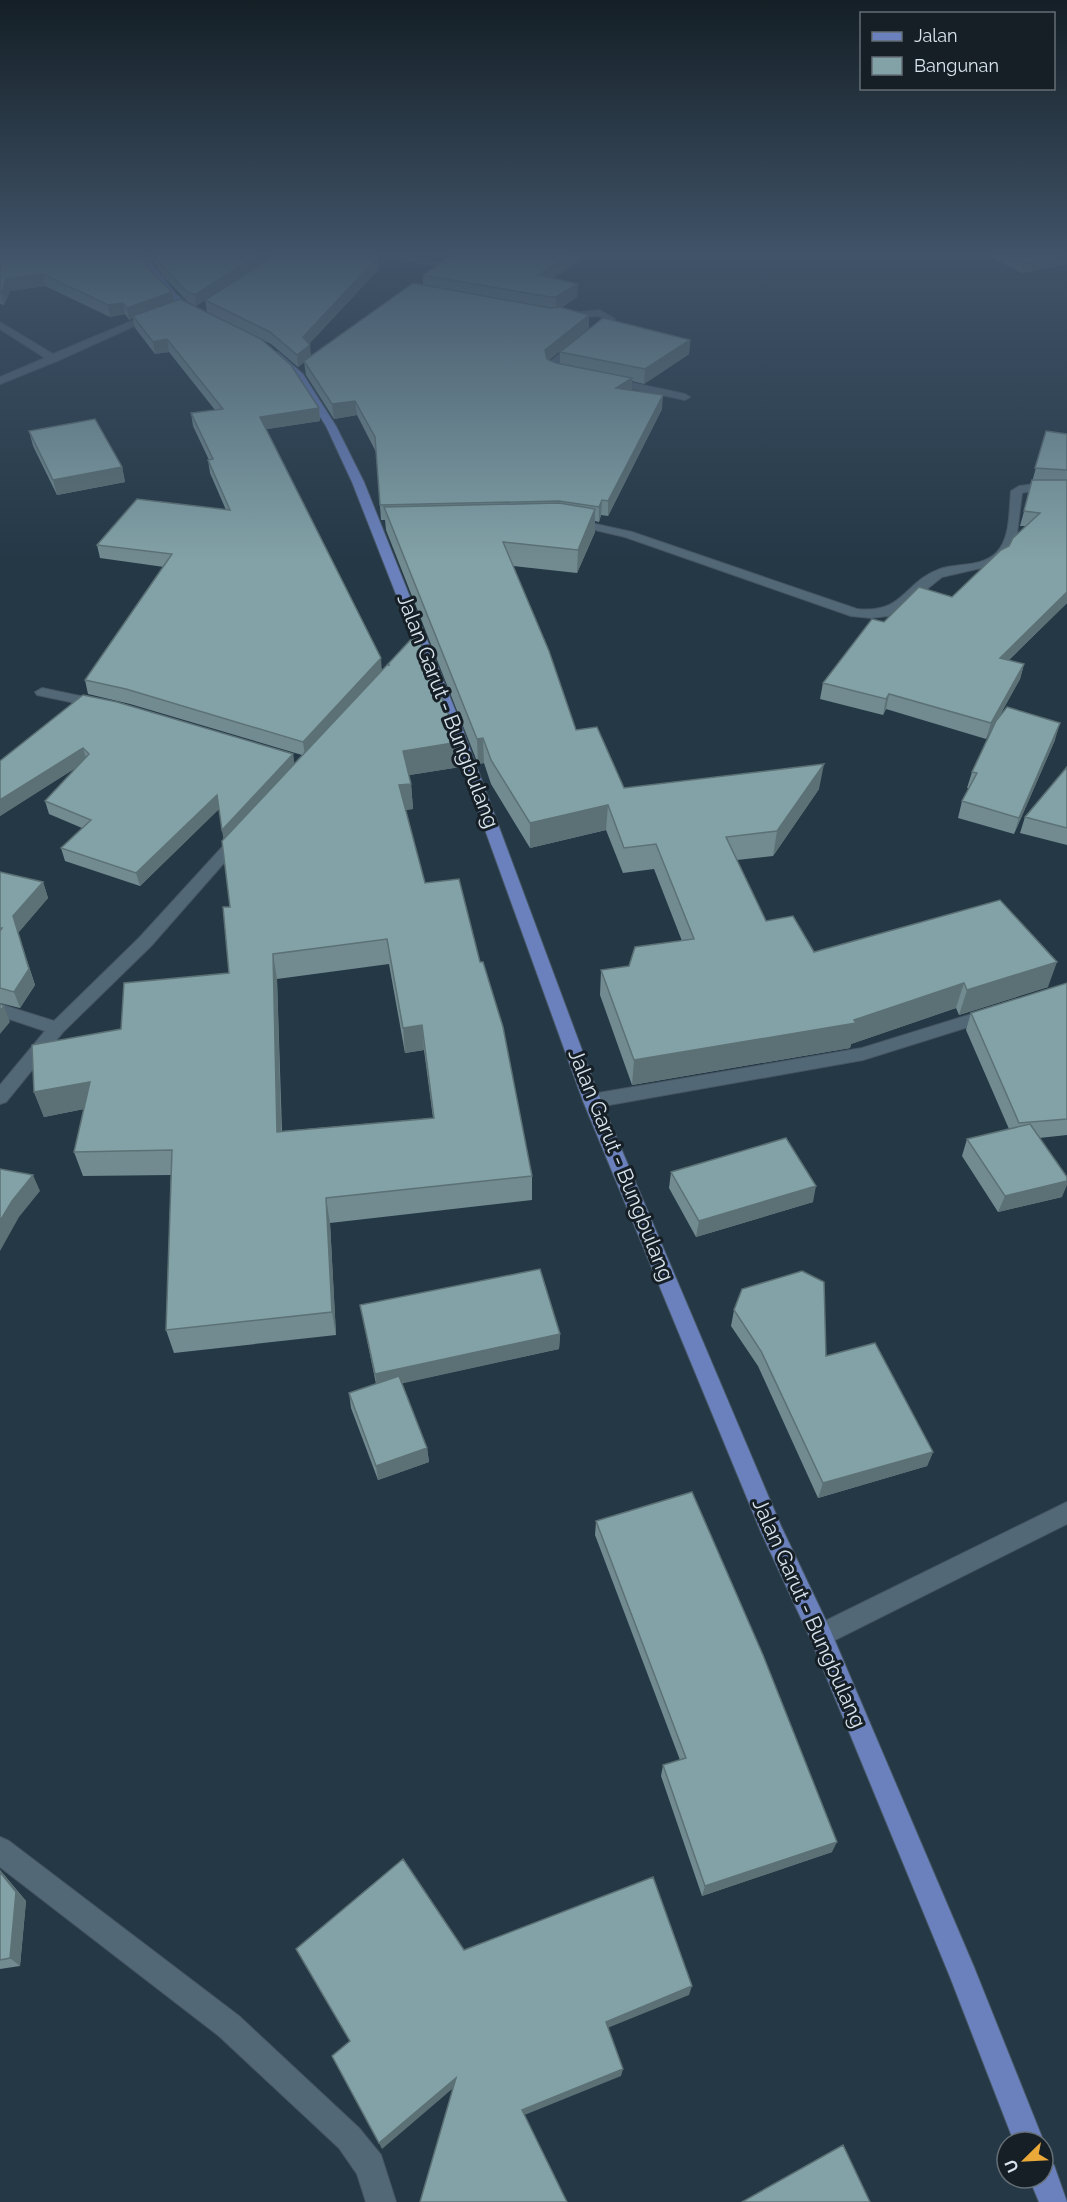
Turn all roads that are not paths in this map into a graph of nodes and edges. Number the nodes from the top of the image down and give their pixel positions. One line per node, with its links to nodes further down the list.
1 (49, 356): 5 (street)
2 (61, 356): 5 (street)
3 (277, 356): 19 (main road, Jalan Garut - Bungbulang)
4 (563, 356): 6 (street)
5 (54, 359): 8 (street)
6 (578, 376)
7 (598, 380): 9 (street)
8 (0, 381)
9 (685, 397)
10 (1067, 490): 11 (street)
11 (560, 521)
12 (42, 692): 13 (street)
13 (112, 707)
14 (251, 825): 17 (street)
15 (0, 1010): 17 (street)
16 (1002, 1010): 19 (street)
17 (57, 1028): 18 (street)
18 (0, 1097)
19 (592, 1101): 21 (main road, Jalan Garut - Bungbulang)
20 (1067, 1513): 21 (street)
21 (821, 1635): 23 (main road, Jalan Garut - Bungbulang)
22 (0, 1850): 24 (street)
23 (1024, 2130)
24 (381, 2202)

